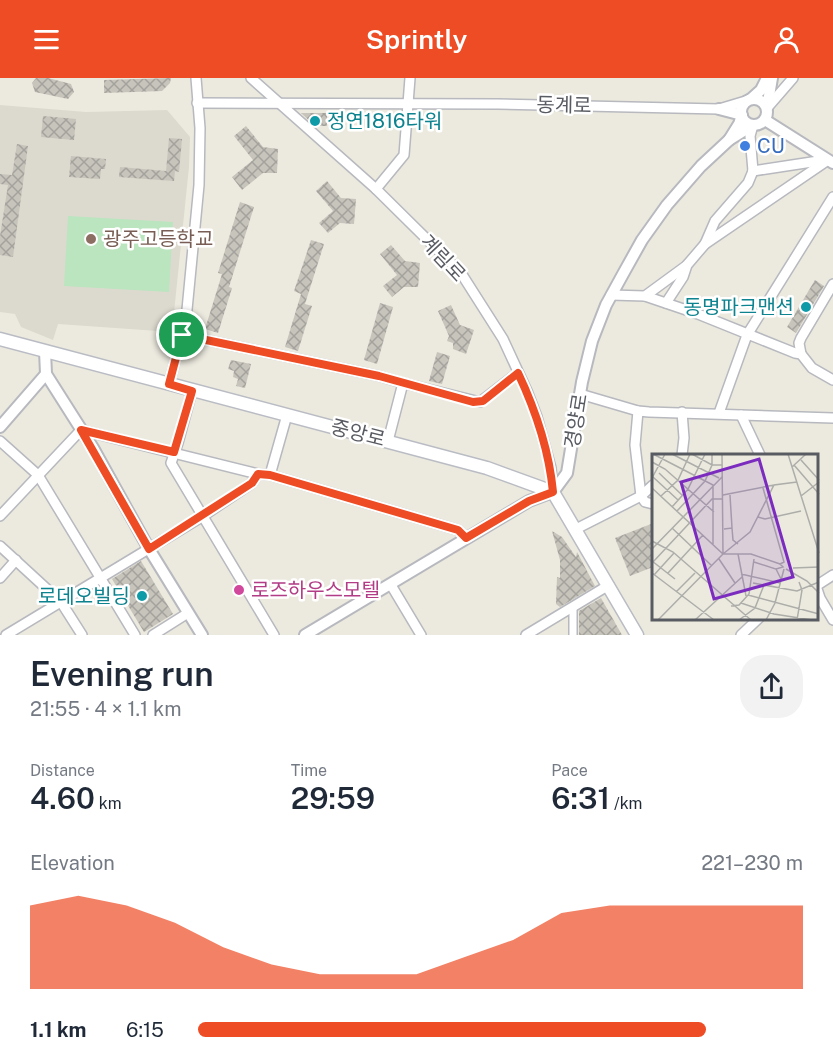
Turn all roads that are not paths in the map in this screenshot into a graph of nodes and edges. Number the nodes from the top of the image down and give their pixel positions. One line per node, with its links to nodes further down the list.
1 (196, 78): 10 (street)
2 (251, 78): 8 (street, 계림로)
3 (410, 78): 9 (street)
4 (767, 78): 7 (street)
5 (772, 78): 11 (street)
6 (793, 78): 11 (street)
7 (750, 100): 11 (street); 12 (street, 동계로); 13 (street)
8 (280, 103): 9 (street, 동계로); 10 (street, 동계로); 19 (street, 계림로)
9 (409, 103): 12 (street, 동계로); 19 (street)
10 (197, 104): 27 (street)
11 (767, 108): 14 (street)
12 (719, 109): 13 (street)
13 (742, 115): 15 (street); 16 (street)
14 (765, 120): 15 (street); 17 (street)
15 (753, 125): 16 (street); 18 (street)
16 (729, 140): 24 (street, 경양로)
17 (831, 161): 18 (street); 21 (street)
18 (753, 171): 21 (street)
19 (376, 189): 32 (street, 계림로)
20 (833, 197): 28 (street)
21 (705, 244): 22 (street)
22 (687, 265): 25 (street); 26 (street)
23 (833, 284): 31 (street)
24 (611, 295): 25 (street); 38 (street, 경양로)
25 (645, 296): 26 (street)
26 (666, 303): 28 (street)
27 (182, 335): 35 (street); 36 (street)
28 (747, 335): 31 (street); 41 (street)
29 (0, 339): 30 (main road, 중앙로)
30 (45, 351): 33 (street); 36 (main road, 중앙로)
31 (801, 354): 34 (street)
32 (518, 373): 35 (street); 56 (street, 계림로)
33 (46, 374): 45 (street); 46 (street)
34 (833, 380)
35 (403, 383): 48 (street)
36 (169, 384): 37 (main road, 중앙로)
37 (192, 391): 43 (main road, 중앙로); 49 (street)
38 (580, 394): 39 (street); 56 (street, 경양로)
39 (638, 411): 40 (street); 57 (street)
40 (682, 412): 41 (street); 50 (street)
41 (719, 413): 42 (street)
42 (741, 414): 44 (street); 51 (street)
43 (286, 415): 48 (main road, 중앙로); 54 (street)
44 (833, 418)
45 (0, 427)
46 (81, 430): 49 (street); 53 (street); 64 (street)
47 (0, 441): 53 (street)
48 (388, 441): 56 (main road, 중앙로)
49 (174, 452): 52 (street); 60 (street)
50 (682, 454)
51 (760, 454)
52 (258, 474): 54 (street); 60 (street)
53 (38, 475): 59 (street); 68 (street)
54 (270, 475): 62 (street)
55 (652, 486): 57 (street)
56 (553, 492): 61 (main road); 62 (street)
57 (641, 496): 58 (street); 61 (street)
58 (652, 504)
59 (0, 516)
60 (203, 516): 64 (street); 83 (street)
61 (576, 529): 70 (main road)
62 (466, 538): 69 (street)
63 (0, 546): 65 (street)
64 (149, 549): 68 (street); 75 (street)
65 (16, 560): 67 (street); 73 (street)
66 (833, 575): 71 (street)
67 (0, 578)
68 (100, 578): 73 (street); 80 (street)
69 (391, 585): 84 (street); 85 (street)
70 (609, 585): 74 (street); 88 (main road)
71 (818, 585)
72 (818, 592): 77 (street)
73 (61, 602): 78 (street); 79 (street)
74 (573, 607): 86 (street); 87 (street)
75 (188, 613): 81 (street); 82 (street)
76 (757, 620): 89 (street)
77 (833, 620)
78 (6, 635)
79 (82, 635)
80 (135, 635)
81 (153, 635)
82 (202, 635)
83 (274, 635)
84 (305, 635)
85 (421, 635)
86 (526, 635)
87 (573, 635)
88 (637, 635)
89 (741, 635)

